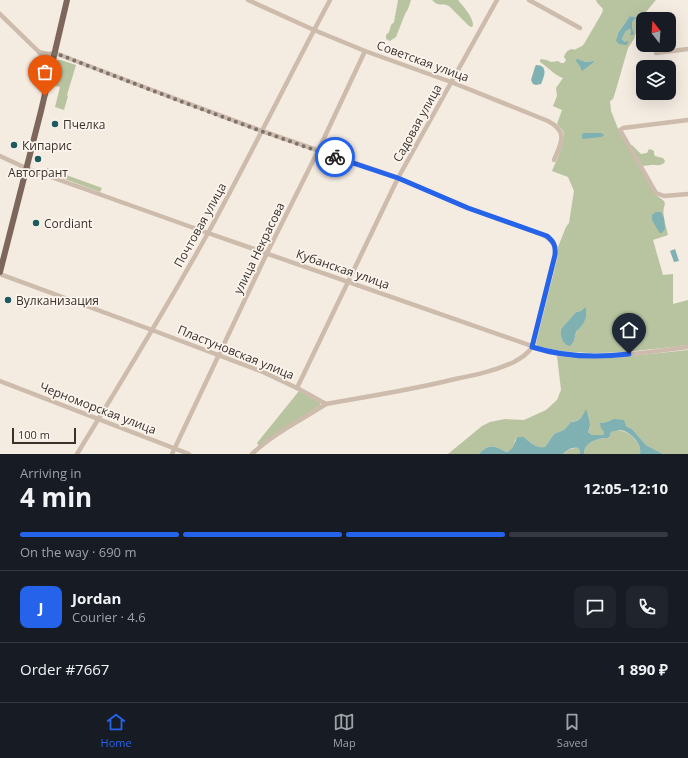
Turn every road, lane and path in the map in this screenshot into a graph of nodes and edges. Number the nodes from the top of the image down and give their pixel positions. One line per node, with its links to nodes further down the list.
1 (67, 0): 12 (main road)
2 (248, 0): 8 (street, Советская улица)
3 (330, 0): 8 (street, Почтовая улица)
4 (497, 0): 15 (street, Садовая улица)
5 (529, 0): 7 (street)
6 (0, 14): 11 (street)
7 (580, 28)
8 (314, 30): 10 (street, Советская улица); 17 (street, Почтовая улица)
9 (688, 49): 13 (street)
10 (365, 51): 15 (street, Советская улица); 18 (street, улица Некрасова)
11 (39, 52): 12 (street); 14 (street)
12 (55, 53): 14 (main road); 17 (street)
13 (656, 53)
14 (48, 81): 21 (main road)
15 (451, 82): 20 (street, Советская улица); 22 (street, Садовая улица)
16 (688, 120): 23 (street)
17 (262, 131): 18 (street); 24 (street, Почтовая улица)
18 (318, 151): 22 (street); 25 (street, улица Некрасова)
19 (0, 156): 21 (street, Кубанская улица)
20 (554, 160)
21 (26, 168): 24 (street, Кубанская улица); 26 (main road)
22 (398, 178): 27 (street, Садовая улица); 29 (street)
23 (688, 194)
24 (208, 233): 25 (street, Кубанская улица); 28 (street, Почтовая улица)
25 (267, 254): 27 (street, Кубанская улица); 31 (street, улица Некрасова)
26 (0, 273): 28 (street, Пластуновская улица)
27 (348, 282): 29 (street, Кубанская улица); 33 (street, Садовая улица)
28 (152, 330): 31 (street, Пластуновская улица); 35 (street, Почтовая улица)
29 (532, 347): 30 (street, Кубанская улица); 34 (street)
30 (688, 347)
31 (220, 355): 33 (street, Пластуновская улица); 36 (street, улица Некрасова)
32 (0, 381): 35 (street, Черноморская улица)
33 (297, 388): 34 (street, Пластуновская улица)
34 (326, 404): 40 (street)
35 (99, 419): 36 (street, Черноморская улица); 37 (street, Почтовая улица)
36 (175, 448): 38 (street, улица Некрасова); 39 (street, Черноморская улица)
37 (77, 454)
38 (172, 454)
39 (190, 454)
40 (252, 454)

